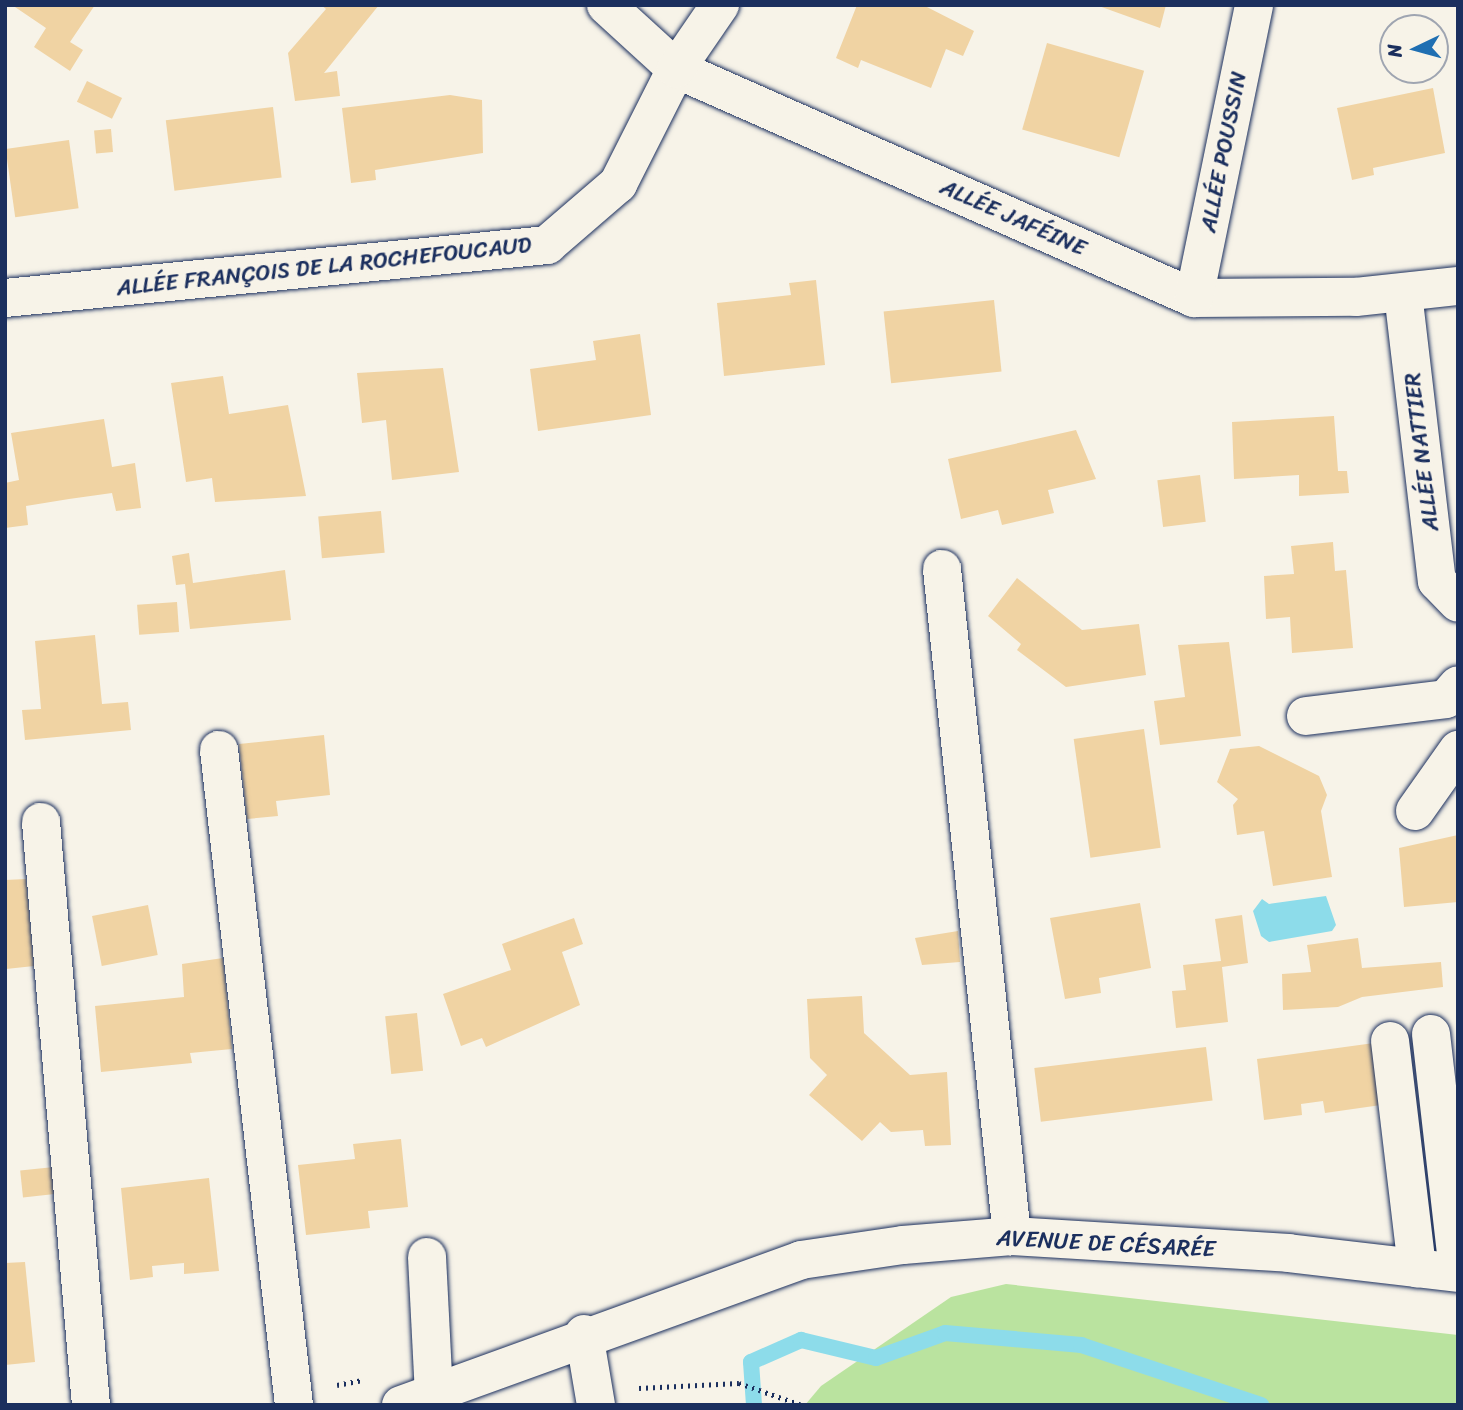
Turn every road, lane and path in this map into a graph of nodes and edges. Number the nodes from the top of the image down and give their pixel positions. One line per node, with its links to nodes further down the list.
1 (606, 5): 4 (street, ALLÉE JAFÉINE)
2 (720, 5): 4 (street, ALLÉE FRANÇOIS DE LA ROCHEFOUCAUD)
3 (1254, 5): 8 (street, ALLÉE POUSSIN)
4 (676, 69): 7 (street, ALLÉE FRANÇOIS DE LA ROCHEFOUCAUD); 8 (street, ALLÉE JAFÉINE)
5 (1458, 286): 6 (street, ALLÉE JAFÉINE)
6 (1403, 293): 8 (street, ALLÉE JAFÉINE); 10 (street, ALLÉE NATTIER)
7 (5, 298)
8 (1194, 298)
9 (942, 569): 19 (street)
10 (1458, 603)
11 (1458, 685): 12 (street)
12 (1306, 716)
13 (219, 750): 27 (street)
14 (1458, 750): 15 (street)
15 (1415, 811)
16 (41, 822): 26 (street)
17 (1431, 1034): 22 (street)
18 (1390, 1041): 21 (street)
19 (1012, 1236): 21 (street, AVENUE DE CÉSARÉE); 23 (street, AVENUE DE CÉSARÉE)
20 (427, 1257): 25 (street)
21 (1417, 1268): 22 (street, AVENUE DE CÉSARÉE)
22 (1458, 1272)
23 (584, 1334): 25 (street, AVENUE DE CÉSARÉE); 28 (street)
24 (739, 1382): 29 (path)
25 (418, 1399)
26 (91, 1405)
27 (293, 1405)
28 (596, 1405)
29 (803, 1405)

